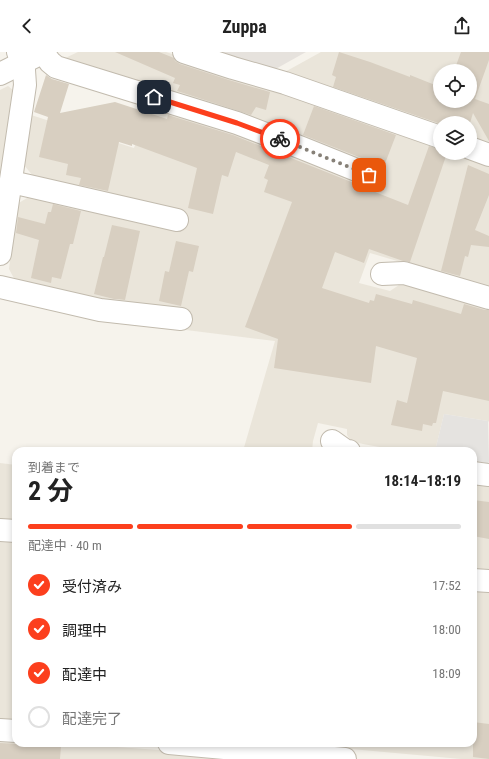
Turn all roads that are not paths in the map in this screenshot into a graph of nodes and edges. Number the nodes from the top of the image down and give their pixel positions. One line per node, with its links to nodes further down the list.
1 (44, 52): 3 (street); 8 (street)
2 (184, 52): 5 (street)
3 (20, 58): 4 (street); 9 (street)
4 (0, 74)
5 (433, 135)
6 (477, 151): 7 (street)
7 (489, 155)
8 (369, 175)
9 (11, 182): 10 (street); 11 (street)
10 (177, 220)
11 (0, 254)
12 (382, 274): 14 (street)
13 (0, 287): 15 (street)
14 (489, 298)
15 (181, 319)
16 (477, 473): 17 (street)
17 (489, 475)
18 (0, 530): 19 (street)
19 (12, 532)
20 (477, 580): 21 (street)
21 (489, 581)
22 (0, 730): 23 (street)
23 (12, 731)
24 (213, 747): 25 (street)
25 (345, 759)

